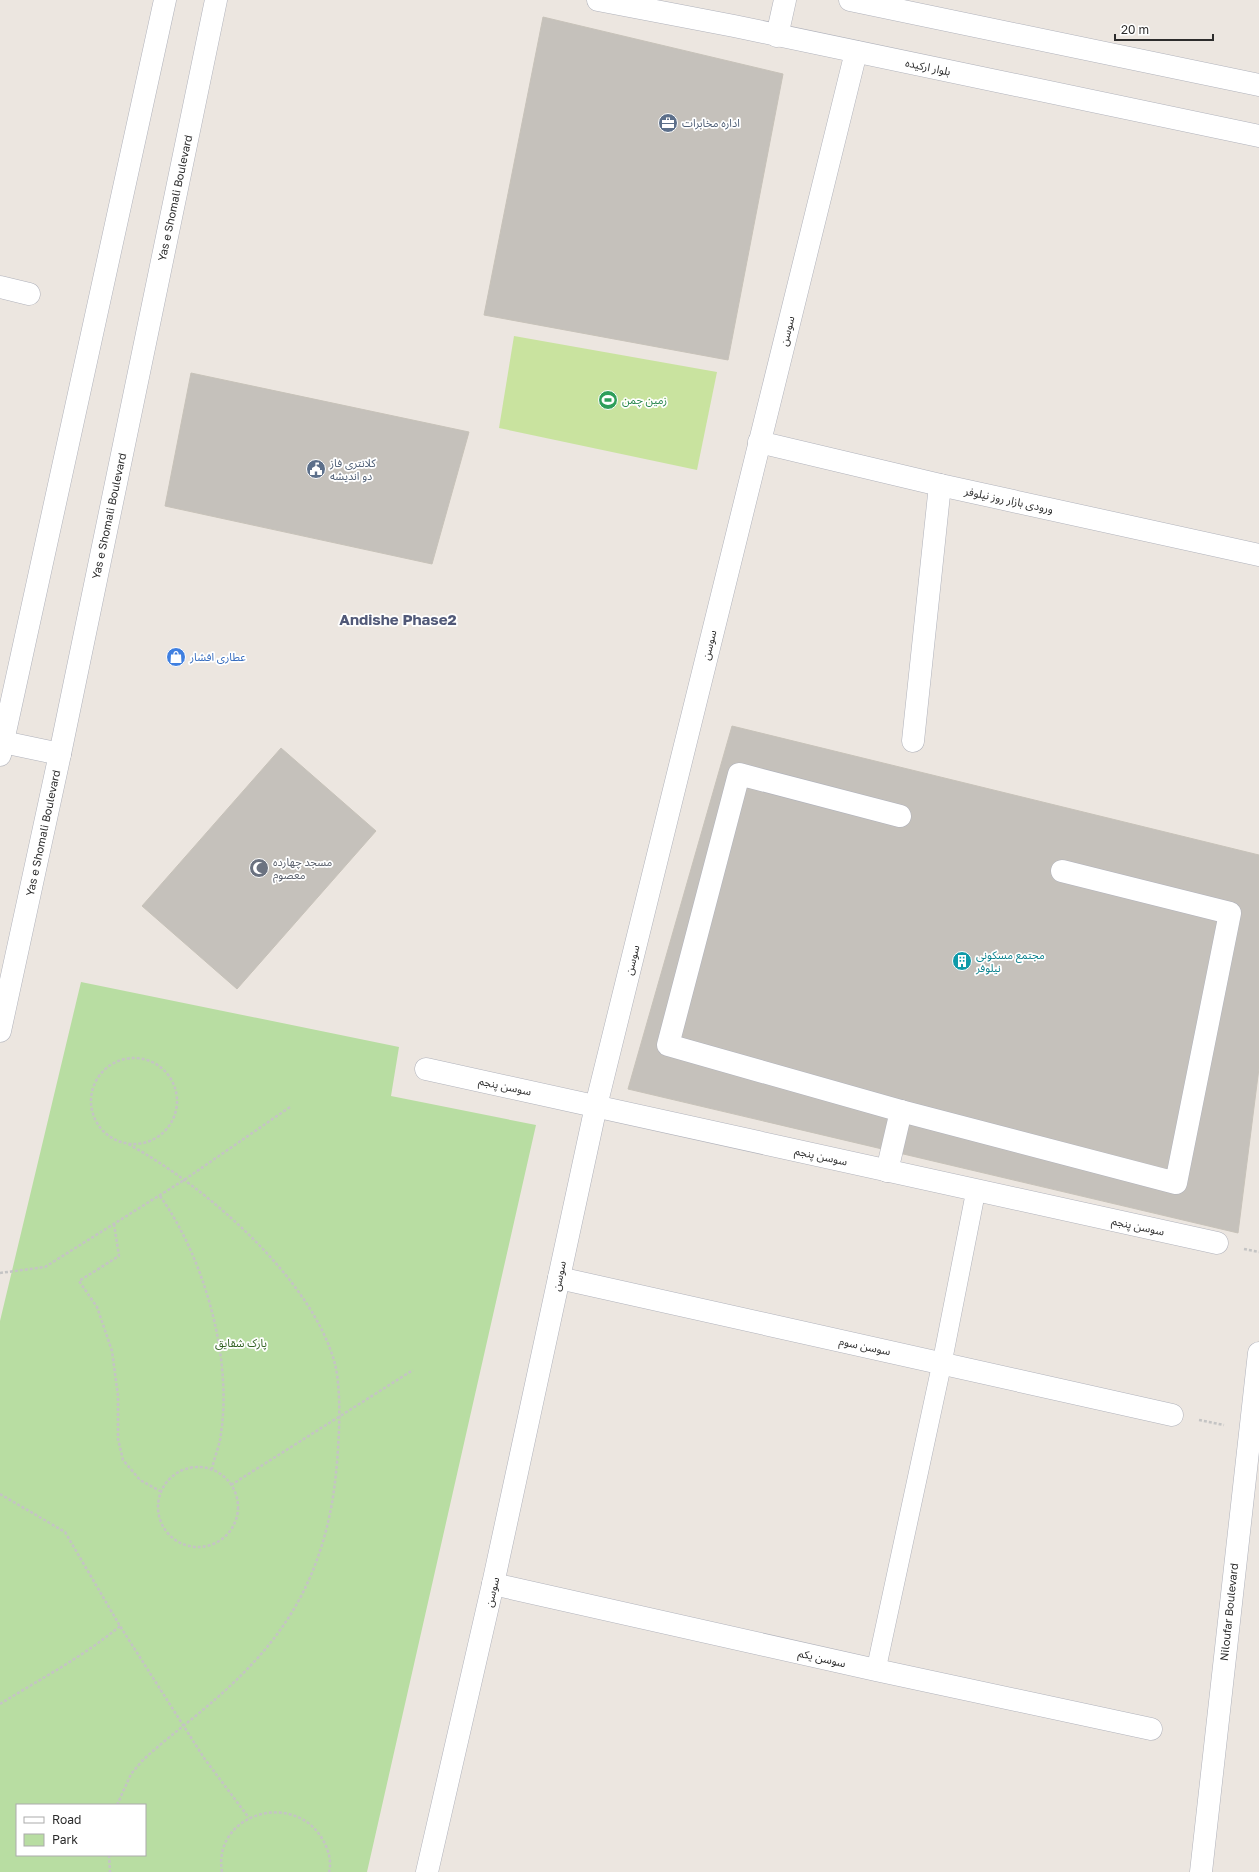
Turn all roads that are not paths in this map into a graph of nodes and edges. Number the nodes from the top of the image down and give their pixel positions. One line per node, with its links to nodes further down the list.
1 (165, 0): 16 (street)
2 (216, 0): 17 (street, Yas e Shomali Boulevard)
3 (598, 0): 6 (street, بلوار ارکیده)
4 (785, 0): 6 (street)
5 (850, 0): 8 (street)
6 (777, 36): 7 (street, بلوار ارکیده)
7 (856, 52): 9 (street, بلوار ارکیده); 12 (street, سوسن)
8 (1259, 85)
9 (1259, 136)
10 (0, 287): 11 (street)
11 (29, 294)
12 (759, 442): 13 (street, ورودی بازار روز نیلوفر); 22 (street, سوسن)
13 (940, 485): 14 (street, ورودی بازار روز نیلوفر); 15 (street)
14 (1259, 555)
15 (913, 741)
16 (1, 746): 17 (street)
17 (60, 754): 20 (street, Yas e Shomali Boulevard)
18 (900, 816): 23 (street)
19 (1062, 871): 23 (street)
20 (0, 1031)
21 (426, 1069): 22 (street, سوسن پنجم)
22 (596, 1106): 24 (street, سوسن پنجم); 27 (street, سوسن)
23 (901, 1111): 24 (street)
24 (887, 1171): 25 (street, سوسن پنجم)
25 (976, 1190): 26 (street, سوسن پنجم); 29 (lane)
26 (1217, 1243)
27 (559, 1278): 29 (street, سوسن سوم); 31 (street, سوسن)
28 (1259, 1353): 35 (street, Niloufar Boulevard)
29 (942, 1363): 30 (street, سوسن سوم); 32 (lane)
30 (1172, 1415)
31 (494, 1584): 32 (street, سوسن یکم); 34 (street, سوسن)
32 (876, 1670): 33 (street, سوسن یکم)
33 (1152, 1729)
34 (427, 1872)
35 (1201, 1872)

